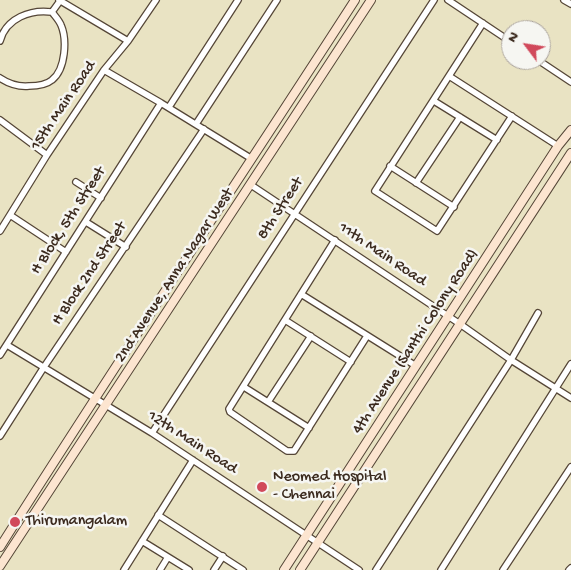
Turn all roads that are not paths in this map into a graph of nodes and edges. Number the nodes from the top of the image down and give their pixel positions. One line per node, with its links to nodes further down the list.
1 (60, 0): 11 (street); 15 (street)
2 (156, 0): 15 (street, 15th Main Road)
3 (238, 0): 23 (street)
4 (277, 0): 27 (street)
5 (355, 0): 34 (main road, 2nd Avenue, Anna Nagar West)
6 (371, 0): 38 (main road, 2nd Avenue, Anna Nagar West)
7 (434, 0): 41 (street, 8th Street)
8 (448, 0): 12 (street)
9 (564, 0): 10 (street)
10 (571, 4)
11 (52, 12): 14 (street); 19 (street)
12 (482, 23): 13 (street); 18 (street)
13 (501, 35)
14 (0, 41)
15 (128, 41): 17 (street, 15th Main Road)
16 (551, 69): 20 (street)
17 (104, 70): 22 (street); 33 (street, 15th Main Road)
18 (449, 76): 21 (street); 24 (street)
19 (0, 78)
20 (571, 82)
21 (434, 101): 25 (street); 35 (street)
22 (161, 103): 23 (street); 39 (street, H Block, 5th Street)
23 (168, 107): 27 (street)
24 (512, 116): 30 (street); 31 (street)
25 (460, 117): 30 (street); 37 (street)
26 (0, 120): 33 (street)
27 (196, 124): 28 (street)
28 (204, 129): 34 (street); 46 (street, H Block 2nd Street)
29 (571, 130): 31 (main road, 4th Avenue (Santhi Colony Road))
30 (497, 140): 40 (street)
31 (558, 146): 50 (main road, 4th Avenue (Santhi Colony Road))
32 (571, 153): 52 (main road, 4th Avenue (Santhi Colony Road))
33 (48, 155): 42 (street, 15th Main Road)
34 (252, 159): 64 (main road, 2nd Avenue, Anna Nagar West)
35 (390, 166): 37 (street); 40 (street)
36 (76, 182): 39 (street)
37 (416, 183): 40 (street)
38 (251, 185): 41 (street, 11th Main Road); 67 (main road, 2nd Avenue, Anna Nagar West)
39 (101, 198): 43 (street, H Block, 5th Street)
40 (454, 206)
41 (295, 214): 45 (street, 11th Main Road); 69 (street, 8th Street)
42 (10, 215): 44 (street, 15th Main Road); 47 (street)
43 (86, 222): 46 (street); 47 (street, H Block, 5th Street)
44 (0, 231)
45 (335, 240): 48 (street); 50 (street, 11th Main Road)
46 (126, 247): 61 (street, H Block 2nd Street)
47 (66, 252): 55 (street, H Block, 5th Street)
48 (302, 294): 51 (street); 54 (street)
49 (538, 312): 57 (street)
50 (448, 317): 52 (street, 11th Main Road); 60 (main road, 4th Avenue (Santhi Colony Road))
51 (285, 320): 53 (street); 62 (street)
52 (460, 324): 57 (street, 11th Main Road); 76 (main road, 4th Avenue (Santhi Colony Road))
53 (311, 336): 58 (street); 66 (street)
54 (367, 336): 58 (street); 60 (street)
55 (6, 345): 56 (street, H Block, 5th Street); 61 (street, 12th Main Road)
56 (0, 355)
57 (510, 360): 63 (street, 11th Main Road); 89 (street)
58 (351, 362): 68 (street)
59 (571, 364): 63 (street)
60 (416, 366): 74 (main road, 4th Avenue (Santhi Colony Road))
61 (44, 367): 64 (street, 12th Main Road); 70 (street, H Block 2nd Street)
62 (244, 387): 66 (street); 68 (street)
63 (556, 389): 65 (street, 11th Main Road); 90 (street)
64 (94, 397): 67 (street, 12th Main Road); 77 (main road, 2nd Avenue, Anna Nagar West)
65 (571, 398)
66 (268, 402): 68 (street)
67 (106, 406): 69 (street, 12th Main Road); 80 (main road, 2nd Avenue, Anna Nagar West)
68 (309, 428)
69 (152, 433): 71 (street, 12th Main Road)
70 (0, 436)
71 (193, 460): 73 (street); 74 (street, 12th Main Road)
72 (571, 467): 91 (street)
73 (158, 516): 75 (street); 78 (street)
74 (306, 536): 76 (street, 12th Main Road); 86 (main road, 4th Avenue (Santhi Colony Road))
75 (142, 541): 79 (street); 81 (street)
76 (318, 543): 87 (main road, 4th Avenue (Santhi Colony Road)); 88 (street, 12th Main Road)
77 (0, 547)
78 (223, 556): 84 (street); 85 (street)
79 (168, 557): 82 (street); 83 (street)
80 (0, 566)
81 (124, 570)
82 (160, 570)
83 (189, 570)
84 (214, 570)
85 (243, 570)
86 (284, 570)
87 (300, 570)
88 (359, 570)
89 (376, 570)
90 (441, 570)
91 (504, 570)

